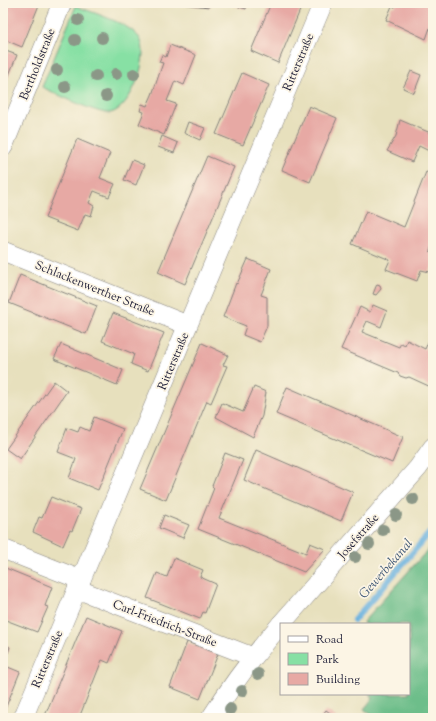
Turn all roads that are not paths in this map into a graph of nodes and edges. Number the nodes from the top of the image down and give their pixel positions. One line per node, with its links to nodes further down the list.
1 (62, 3): 3 (street, Bertholdstraße)
2 (323, 3): 5 (street, Ritterstraße)
3 (3, 147)
4 (3, 252): 5 (street, Schlackenwerther Straße)
5 (188, 325): 8 (street, Ritterstraße)
6 (433, 447): 9 (street, Josefstraße)
7 (3, 549): 8 (street, Carl-Friedrich-Straße)
8 (79, 584): 11 (street, Carl-Friedrich-Straße); 12 (street, Ritterstraße)
9 (282, 623)
10 (280, 625): 11 (street, Josefstraße)
11 (252, 657): 13 (street, Josefstraße)
12 (23, 718)
13 (211, 718)

